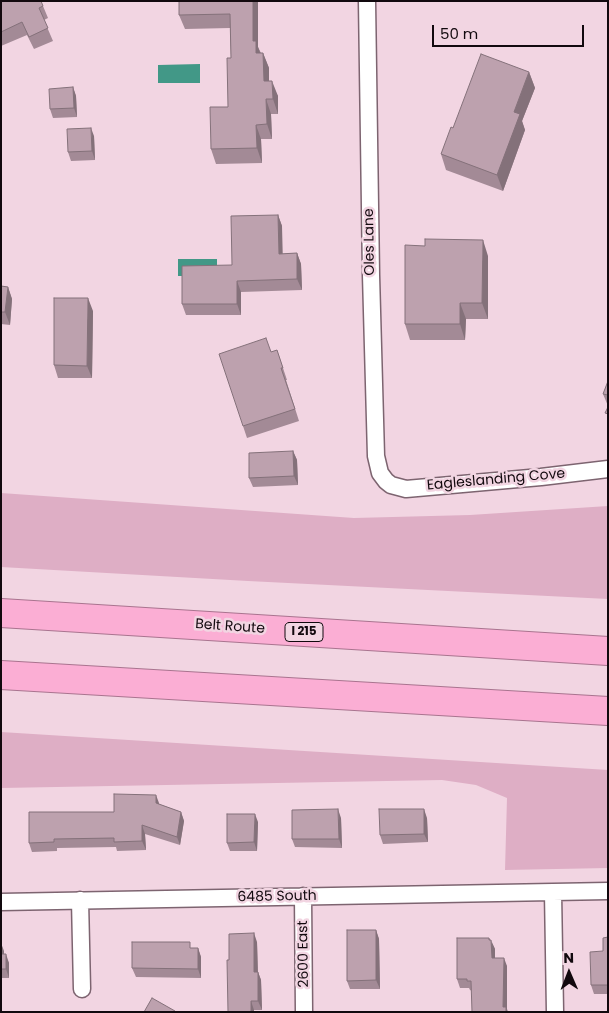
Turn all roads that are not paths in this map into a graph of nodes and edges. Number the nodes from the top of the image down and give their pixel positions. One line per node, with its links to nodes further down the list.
1 (367, 1): 3 (street, Oles Lane)
2 (608, 469): 3 (street, Eagleslanding Cove)
3 (386, 481)
4 (1, 613): 5 (highway, Belt Route / I 215)
5 (608, 651)
6 (1, 675): 7 (highway)
7 (608, 711)
8 (608, 891): 9 (street, 6485 South)
9 (553, 892): 10 (street, 6485 South); 15 (street)
10 (303, 896): 11 (street, 6485 South); 14 (street, 2600 East)
11 (80, 900): 12 (street, 6485 South); 13 (street)
12 (1, 902)
13 (82, 989)
14 (304, 1012)
15 (555, 1012)

